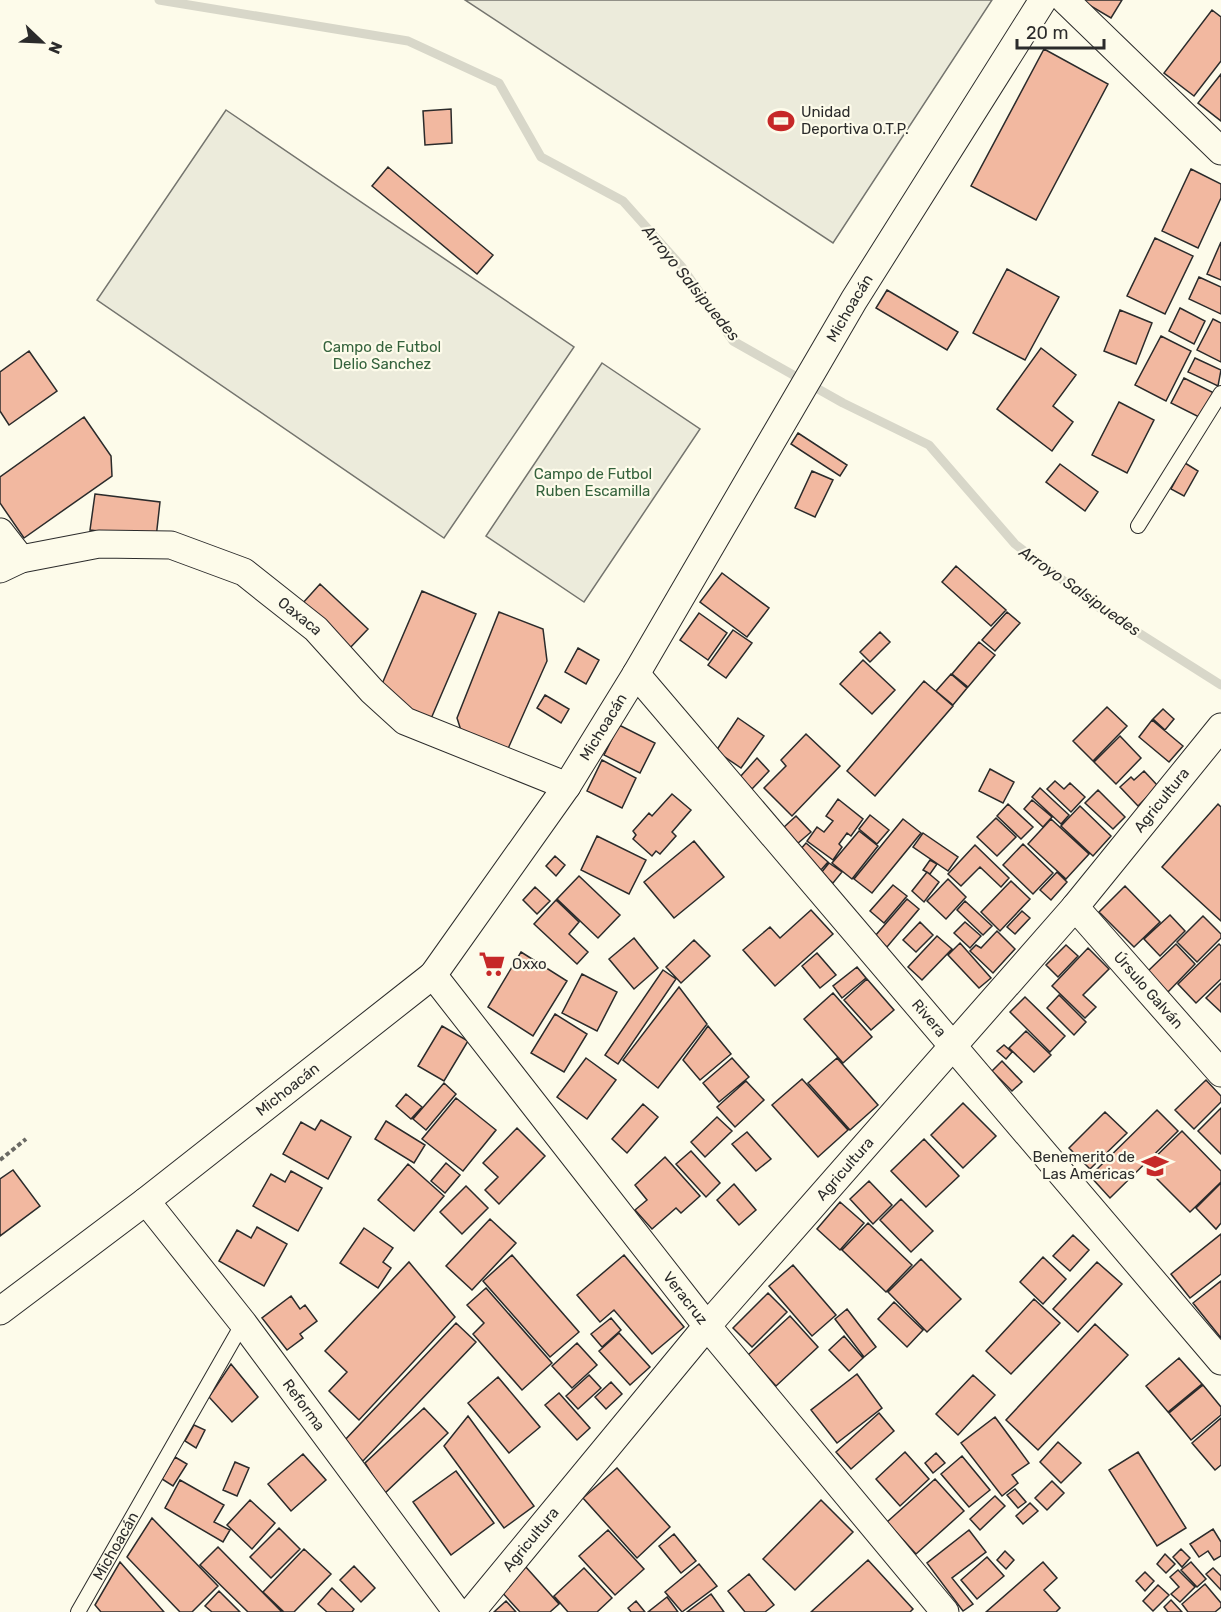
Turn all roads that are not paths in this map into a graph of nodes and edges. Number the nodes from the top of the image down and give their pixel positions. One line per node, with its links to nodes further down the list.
1 (1043, 0): 8 (street, Michoacán)
2 (1065, 0): 3 (street)
3 (1221, 151)
4 (1221, 393): 5 (lane)
5 (1138, 526)
6 (0, 532): 7 (street)
7 (11, 564): 10 (street, Oaxaca)
8 (636, 674): 10 (street, Michoacán); 13 (street, Rivera)
9 (1221, 727): 11 (street, Agricultura)
10 (567, 786): 12 (street, Michoacán)
11 (1075, 908): 13 (street, Agricultura); 14 (street, Úrsulo Galván)
12 (434, 975): 15 (street, Michoacán); 18 (street, Veracruz)
13 (952, 1048): 18 (street, Agricultura); 19 (street, Rivera)
14 (1221, 1072)
15 (146, 1201): 16 (street, Michoacán); 17 (street, Reforma)
16 (0, 1311)
17 (243, 1323): 20 (lane, Michoacán); 21 (street, Reforma)
18 (708, 1326): 22 (street, Agricultura); 23 (street, Veracruz)
19 (1221, 1361)
20 (78, 1612)
21 (457, 1612)
22 (471, 1612)
23 (945, 1612)

